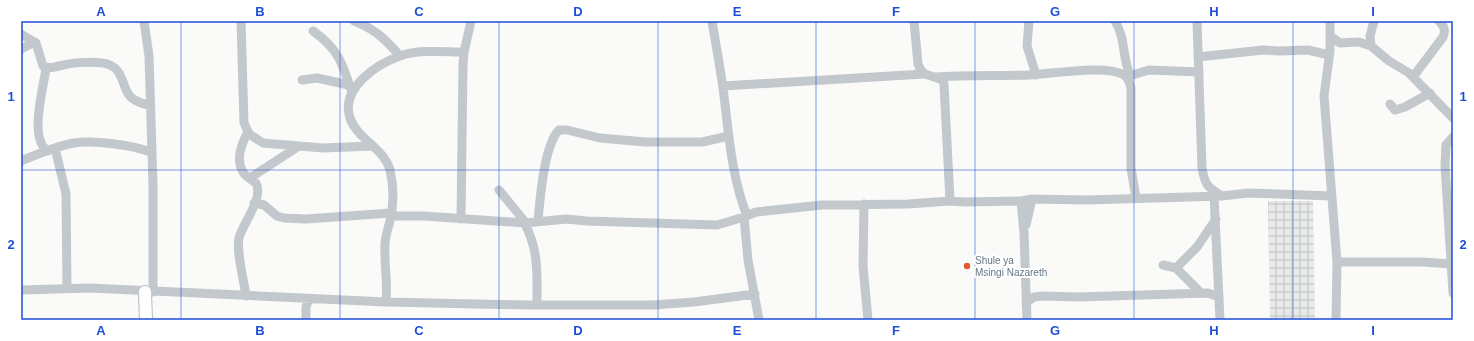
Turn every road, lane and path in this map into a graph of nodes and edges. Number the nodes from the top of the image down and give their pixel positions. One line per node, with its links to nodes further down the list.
1 (144, 21): 36 (street)
2 (241, 21): 38 (street)
3 (354, 21): 22 (street)
4 (471, 21): 20 (street)
5 (712, 21): 32 (street)
6 (914, 21): 26 (street)
7 (1029, 21): 27 (street)
8 (1115, 21): 28 (street)
9 (1197, 21): 23 (street)
10 (1330, 21): 15 (street)
11 (1374, 21): 18 (street)
12 (1439, 21): 30 (street)
13 (313, 31): 33 (street)
14 (21, 34): 16 (street)
15 (1330, 36): 17 (street); 21 (street)
16 (35, 42): 19 (street); 24 (street)
17 (1343, 44): 18 (street); 21 (street)
18 (1372, 46): 30 (street)
19 (21, 50)
20 (464, 52): 22 (street); 58 (street)
21 (1329, 53): 23 (street); 49 (street)
22 (400, 56): 33 (street)
23 (1198, 57): 25 (street)
24 (46, 68): 36 (street); 43 (street)
25 (1199, 72): 28 (street); 48 (street)
26 (924, 74): 29 (street); 32 (street)
27 (1036, 75): 28 (street); 29 (street)
28 (1128, 76): 50 (street)
29 (936, 77): 52 (street)
30 (1413, 77): 34 (street)
31 (302, 80): 33 (street)
32 (722, 86): 39 (street)
33 (350, 89): 42 (street)
34 (1430, 93): 35 (street); 37 (street)
35 (1390, 104)
36 (150, 106): 44 (street)
37 (1453, 118)
38 (248, 131): 41 (street); 46 (street)
39 (728, 136): 57 (street); 60 (street)
40 (1453, 137): 64 (street)
41 (299, 146): 42 (street); 46 (street)
42 (373, 146): 56 (street)
43 (52, 149): 44 (street); 45 (street); 67 (street)
44 (151, 152): 70 (street)
45 (22, 159)
46 (250, 178): 54 (street)
47 (499, 190): 61 (street)
48 (1218, 196): 49 (street); 50 (street); 59 (street)
49 (1332, 196): 63 (street)
50 (1136, 198): 51 (street)
51 (1032, 199): 53 (street); 62 (street)
52 (950, 201): 53 (street); 55 (street)
53 (1021, 201): 62 (street)
54 (254, 203): 56 (street); 74 (street)
55 (864, 204): 57 (street); 84 (street)
56 (391, 214): 58 (street); 78 (street)
57 (745, 217): 60 (street); 73 (street)
58 (460, 219): 61 (street)
59 (1216, 219): 66 (street); 76 (street)
60 (538, 221): 61 (street)
61 (525, 223): 80 (street)
62 (1024, 233): 69 (street)
63 (1337, 262): 64 (street); 87 (street)
64 (1450, 264): 71 (street)
65 (1163, 265): 66 (street)
66 (1176, 268): 72 (street)
67 (67, 288): 68 (street); 70 (street)
68 (21, 290)
69 (1025, 290): 75 (street); 79 (street)
70 (149, 292): 74 (street); 81 (street)
71 (1453, 292)
72 (1201, 293): 75 (street); 76 (street)
73 (755, 294): 80 (street); 83 (street)
74 (246, 296): 77 (street)
75 (1039, 296): 79 (street)
76 (1219, 297): 86 (street)
77 (309, 299): 78 (street); 82 (street)
78 (386, 302): 80 (street)
79 (1026, 303): 85 (street)
80 (537, 304)
81 (146, 320)
82 (306, 320)
83 (759, 320)
84 (868, 320)
85 (1027, 320)
86 (1220, 320)
87 (1336, 320)

